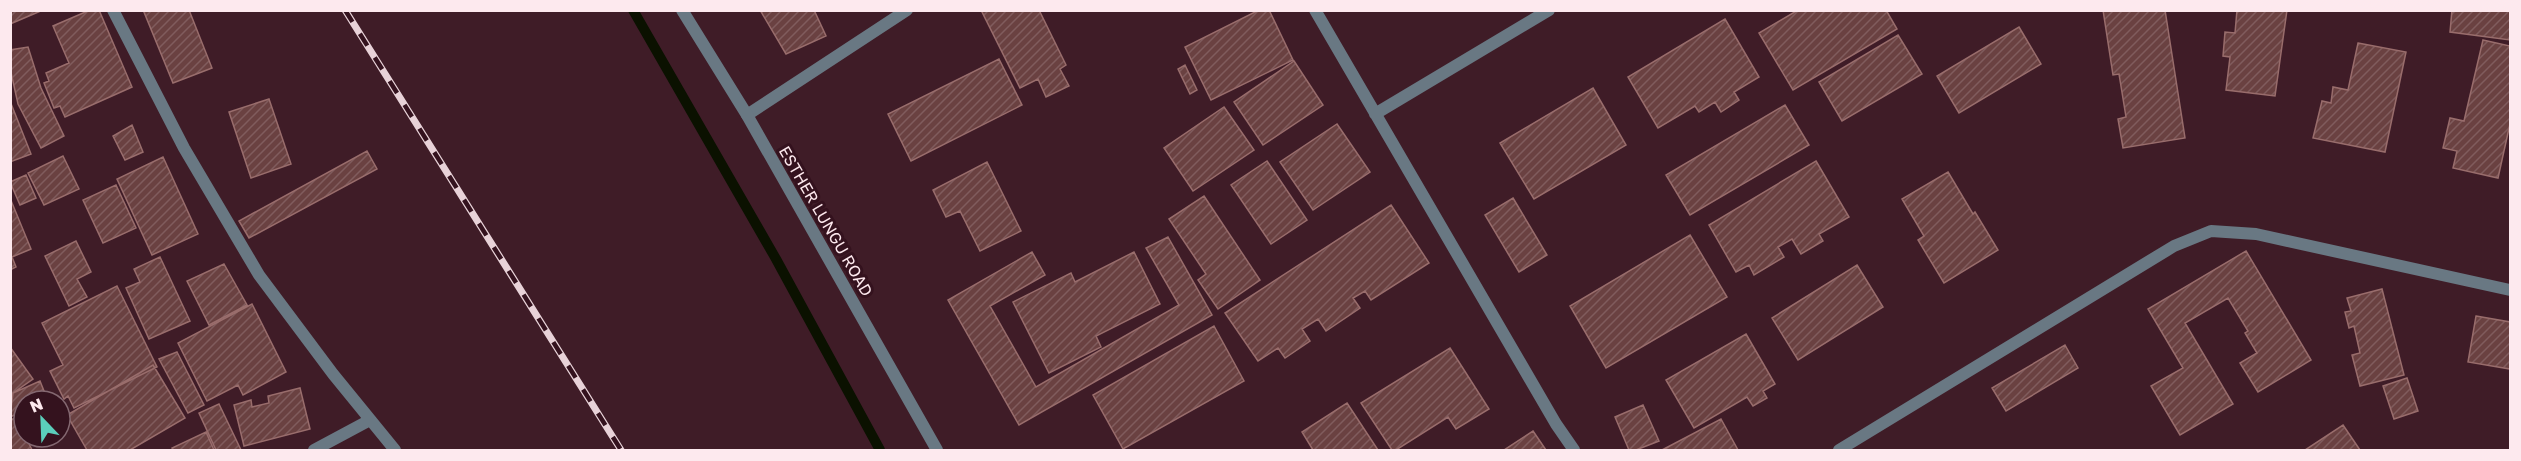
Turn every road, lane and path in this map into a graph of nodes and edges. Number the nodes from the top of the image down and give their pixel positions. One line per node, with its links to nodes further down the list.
1 (113, 10): 9 (street)
2 (682, 10): 7 (street, ESTHER LUNGU ROAD)
3 (907, 10): 7 (street)
4 (1315, 10): 6 (street)
5 (1550, 10): 6 (street)
6 (1375, 114): 13 (street)
7 (747, 115): 12 (street, ESTHER LUNGU ROAD)
8 (2511, 290): 14 (street)
9 (370, 420): 10 (street); 11 (street)
10 (314, 450)
11 (394, 450)
12 (937, 450)
13 (1574, 450)
14 (1839, 450)

